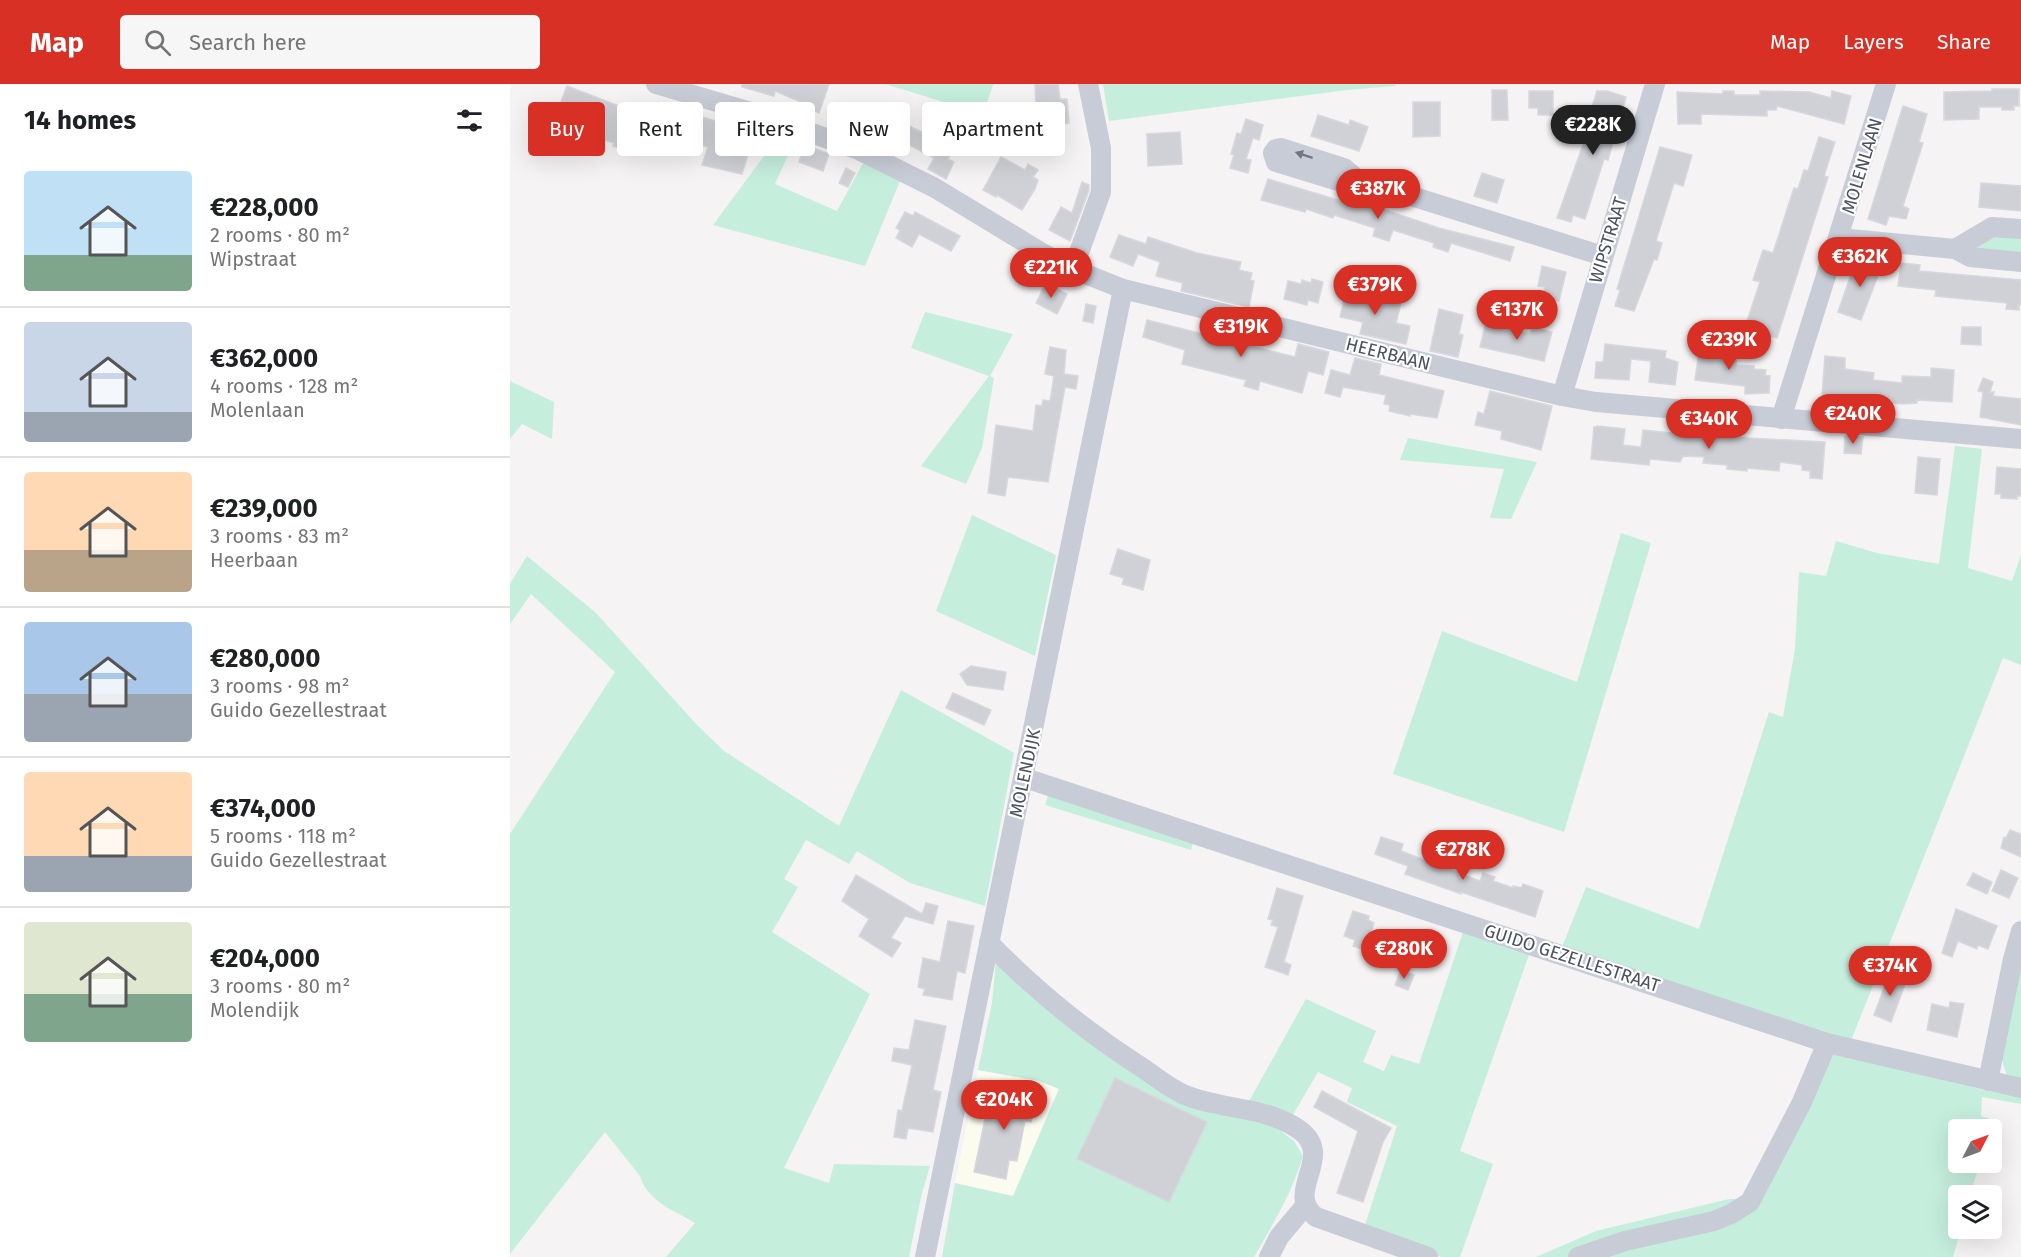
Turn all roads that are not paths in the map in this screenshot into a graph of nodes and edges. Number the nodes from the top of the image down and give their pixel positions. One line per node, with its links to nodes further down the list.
1 (656, 84): 11 (street, HEERBAAN)
2 (1088, 84): 11 (street)
3 (1655, 84): 9 (street, WIPSTRAAT)
4 (1887, 84): 7 (street, MOLENLAAN)
5 (1357, 179): 9 (street)
6 (2021, 229): 8 (street)
7 (1839, 238): 8 (street); 14 (street, MOLENLAAN)
8 (1955, 249): 10 (street)
9 (1603, 256): 13 (street, WIPSTRAAT)
10 (2021, 262)
11 (1073, 269): 12 (street, HEERBAAN)
12 (1124, 289): 13 (street, HEERBAAN); 16 (street, MOLENDIJK)
13 (1562, 396): 14 (street, HEERBAAN)
14 (1781, 418): 15 (street, HEERBAAN)
15 (2021, 440)
16 (1025, 778): 18 (street, MOLENDIJK); 19 (street, GUIDO GEZELLESTRAAT)
17 (2021, 931): 20 (street)
18 (989, 943): 22 (street); 23 (street, MOLENDIJK)
19 (1827, 1043): 20 (street, GUIDO GEZELLESTRAAT); 26 (street)
20 (1988, 1081): 21 (street, GUIDO GEZELLESTRAAT)
21 (2021, 1088)
22 (1305, 1206): 24 (street); 25 (street)
23 (925, 1257)
24 (1269, 1257)
25 (1428, 1257)
26 (1578, 1257)

